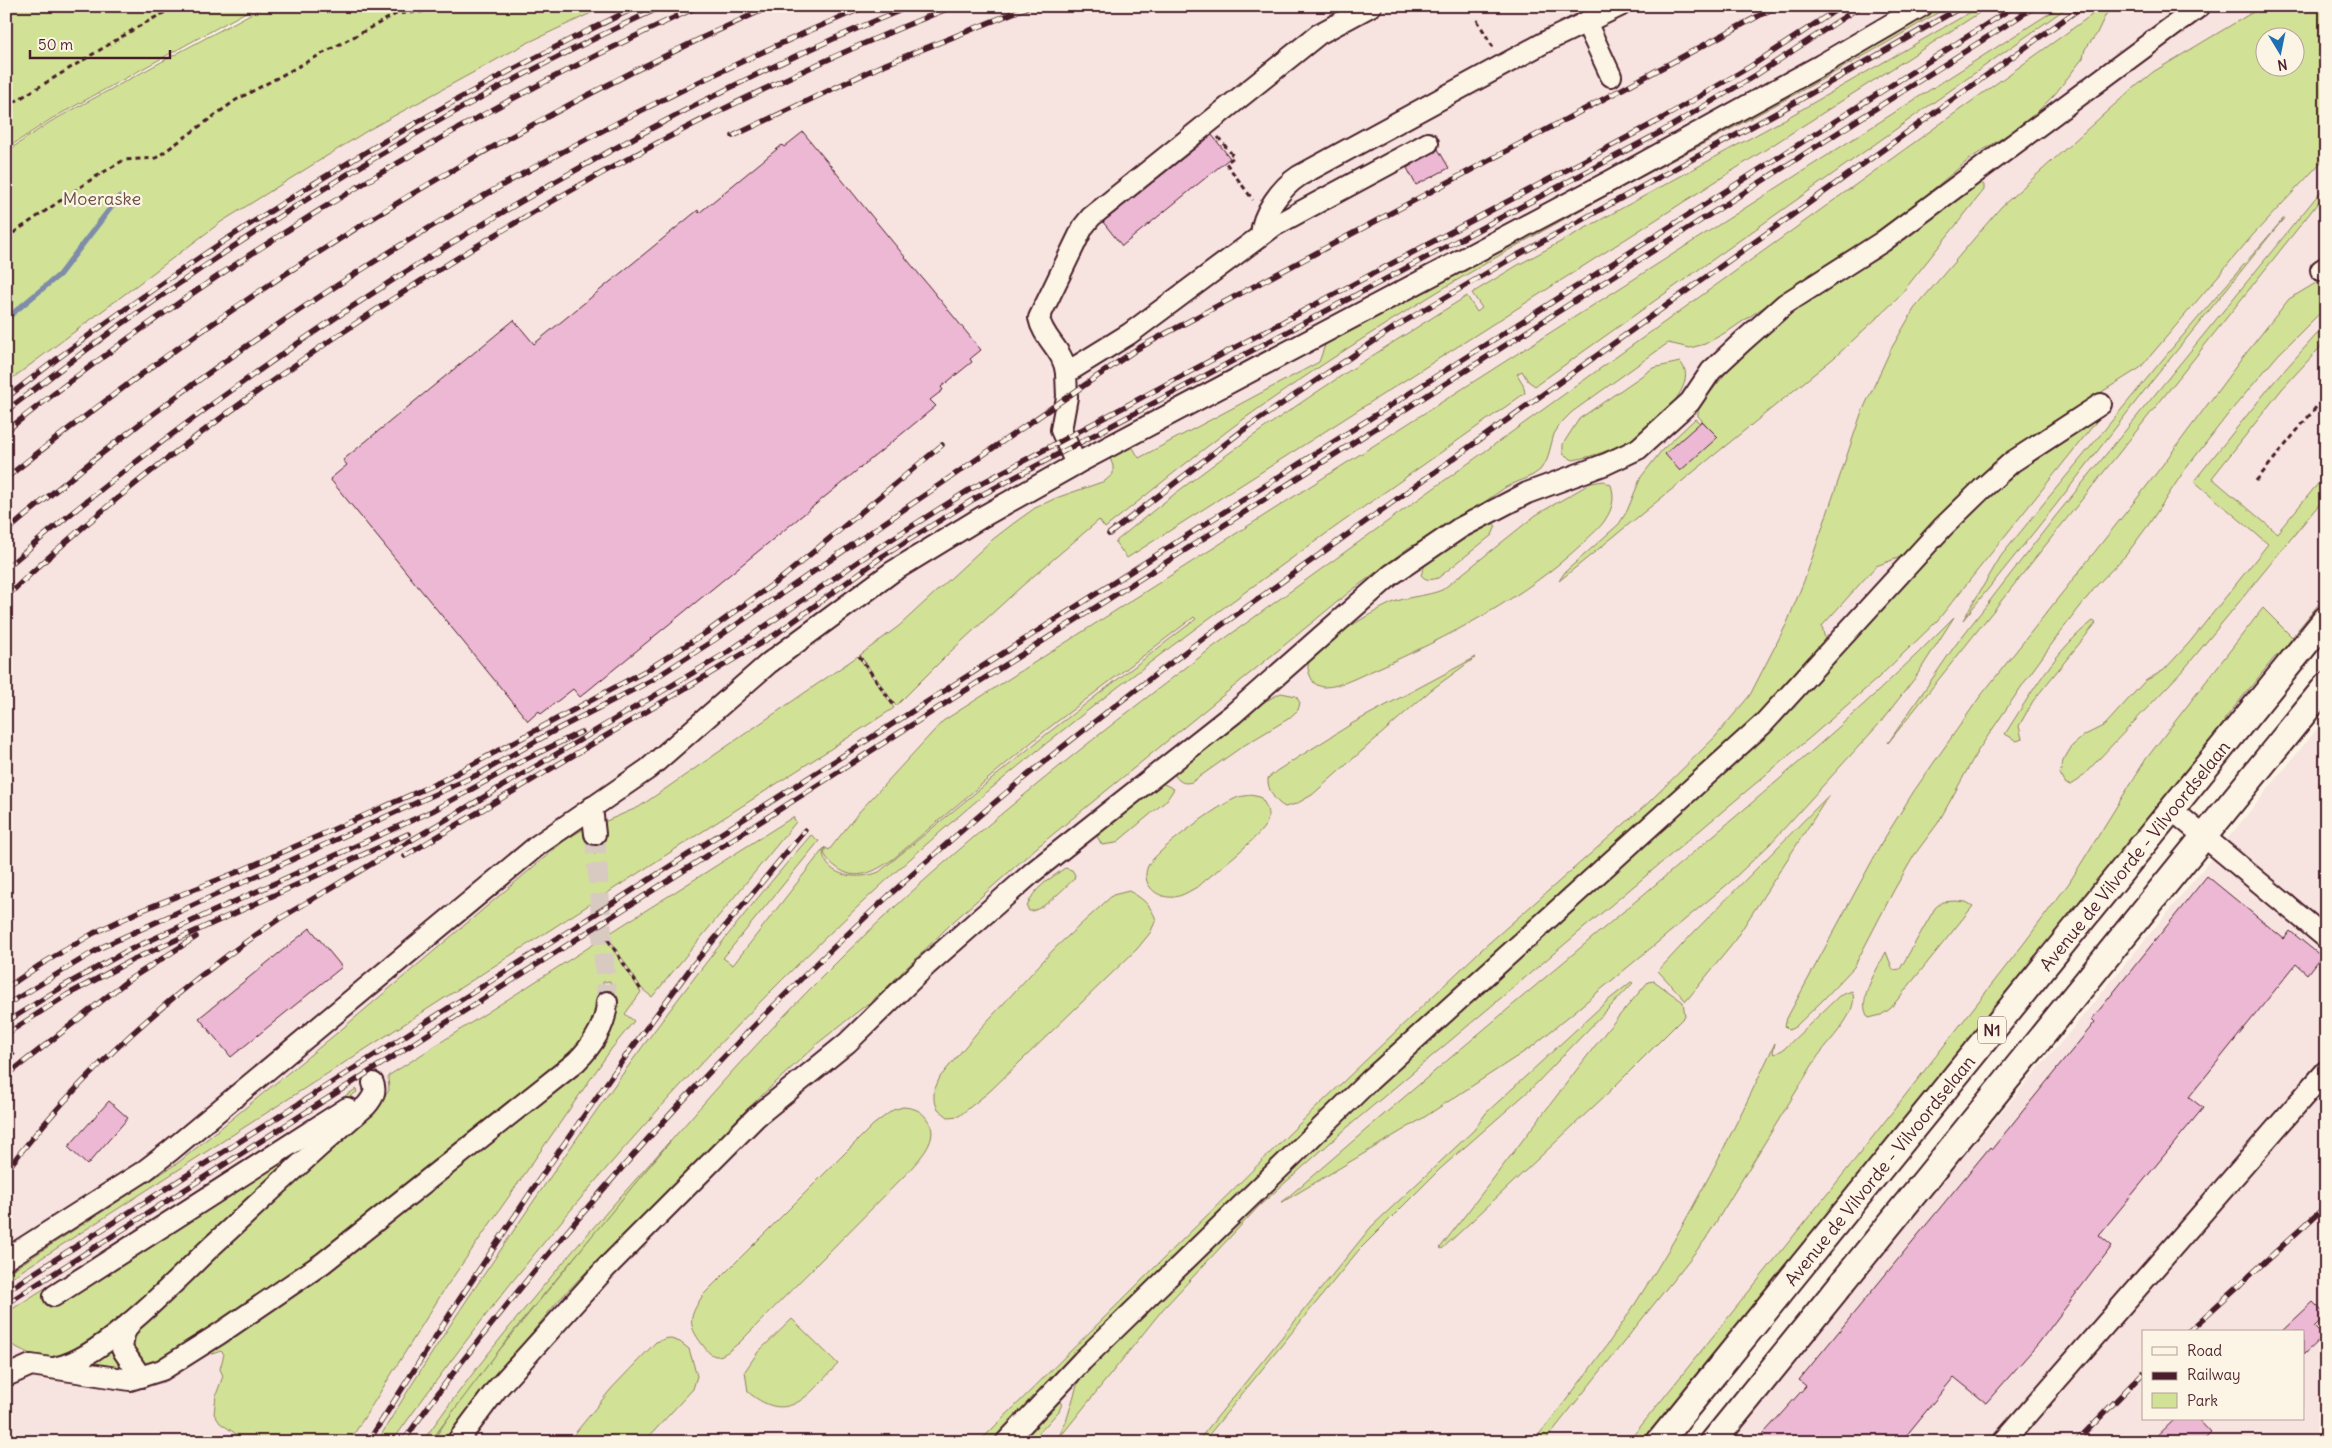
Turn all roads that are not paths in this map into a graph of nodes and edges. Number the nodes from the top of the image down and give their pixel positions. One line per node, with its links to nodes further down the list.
1 (1371, 6): 9 (lane)
2 (1620, 6): 5 (lane)
3 (1922, 6): 11 (lane)
4 (2200, 6): 27 (lane)
5 (1586, 22): 6 (lane); 8 (lane)
6 (1612, 76)
7 (1428, 143): 8 (lane)
8 (1261, 235): 9 (lane)
9 (1066, 373): 11 (lane)
10 (2101, 404): 28 (lane)
11 (1076, 464): 14 (lane)
12 (2326, 619): 15 (main road, Avenue de Vilvorde - Vilvoordselaan / N1)
13 (2326, 686): 17 (main road, N1)
14 (592, 807): 16 (lane); 21 (lane)
15 (2172, 810): 17 (lane); 29 (main road, Avenue de Vilvorde - Vilvoordselaan / N1)
16 (595, 834)
17 (2204, 836): 18 (lane); 30 (main road, N1)
18 (2326, 938)
19 (607, 1002): 26 (lane)
20 (2326, 1070): 31 (lane)
21 (6, 1259)
22 (54, 1296): 23 (lane)
23 (134, 1319): 24 (lane); 26 (lane)
24 (44, 1367): 25 (lane); 26 (lane)
25 (6, 1376)
26 (140, 1377)
27 (457, 1442)
28 (1006, 1442)
29 (1659, 1442)
30 (1714, 1442)
31 (2003, 1442)

